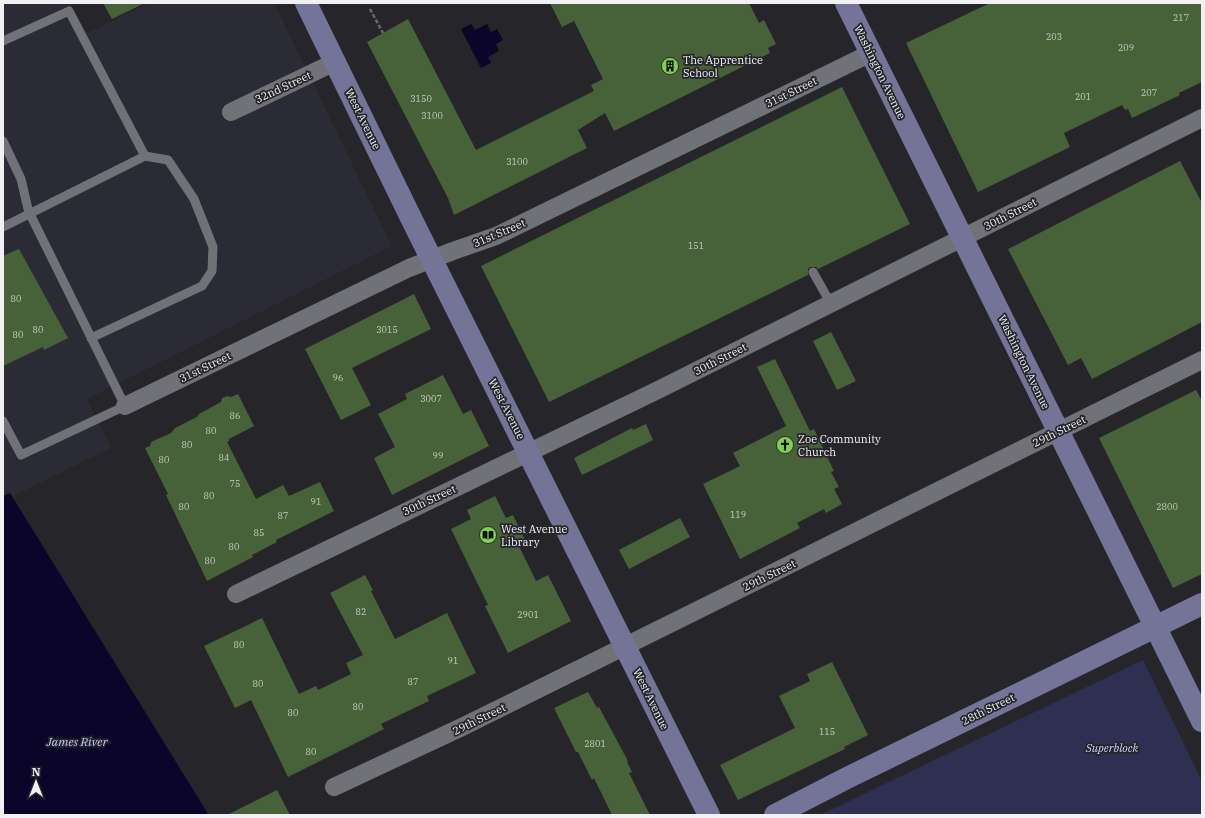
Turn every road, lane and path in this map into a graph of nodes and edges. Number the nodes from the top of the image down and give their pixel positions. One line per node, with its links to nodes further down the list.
1 (306, 3): 7 (street, West Avenue)
2 (846, 3): 6 (street, Washington Avenue)
3 (370, 9): 4 (path)
4 (383, 33)
5 (3, 41): 11 (lane)
6 (871, 53): 14 (street, Washington Avenue); 15 (street, 31st Street)
7 (335, 62): 8 (street, 32nd Street); 15 (street, West Avenue)
8 (231, 112)
9 (1202, 118): 14 (street, 30th Street)
10 (3, 141): 12 (lane)
11 (145, 156): 12 (lane); 18 (lane)
12 (30, 214): 13 (lane); 18 (lane)
13 (3, 227)
14 (962, 238): 17 (street, 30th Street); 22 (street, Washington Avenue)
15 (432, 259): 20 (street, 31st Street); 23 (street, West Avenue)
16 (813, 272): 17 (lane)
17 (831, 304): 23 (street, 30th Street)
18 (91, 338): 20 (lane)
19 (1202, 360): 22 (street, 29th Street)
20 (125, 406): 21 (lane)
21 (3, 421)
22 (1058, 431): 26 (street, Washington Avenue); 27 (street, 29th Street)
23 (529, 452): 24 (street, 30th Street); 27 (street, West Avenue)
24 (236, 594)
25 (1202, 604): 26 (street, 28th Street)
26 (1156, 627): 28 (street, Washington Avenue); 31 (street, 28th Street)
27 (625, 646): 29 (street, 29th Street); 30 (street, West Avenue)
28 (1202, 721)
29 (334, 787)
30 (709, 815)
31 (775, 815)

